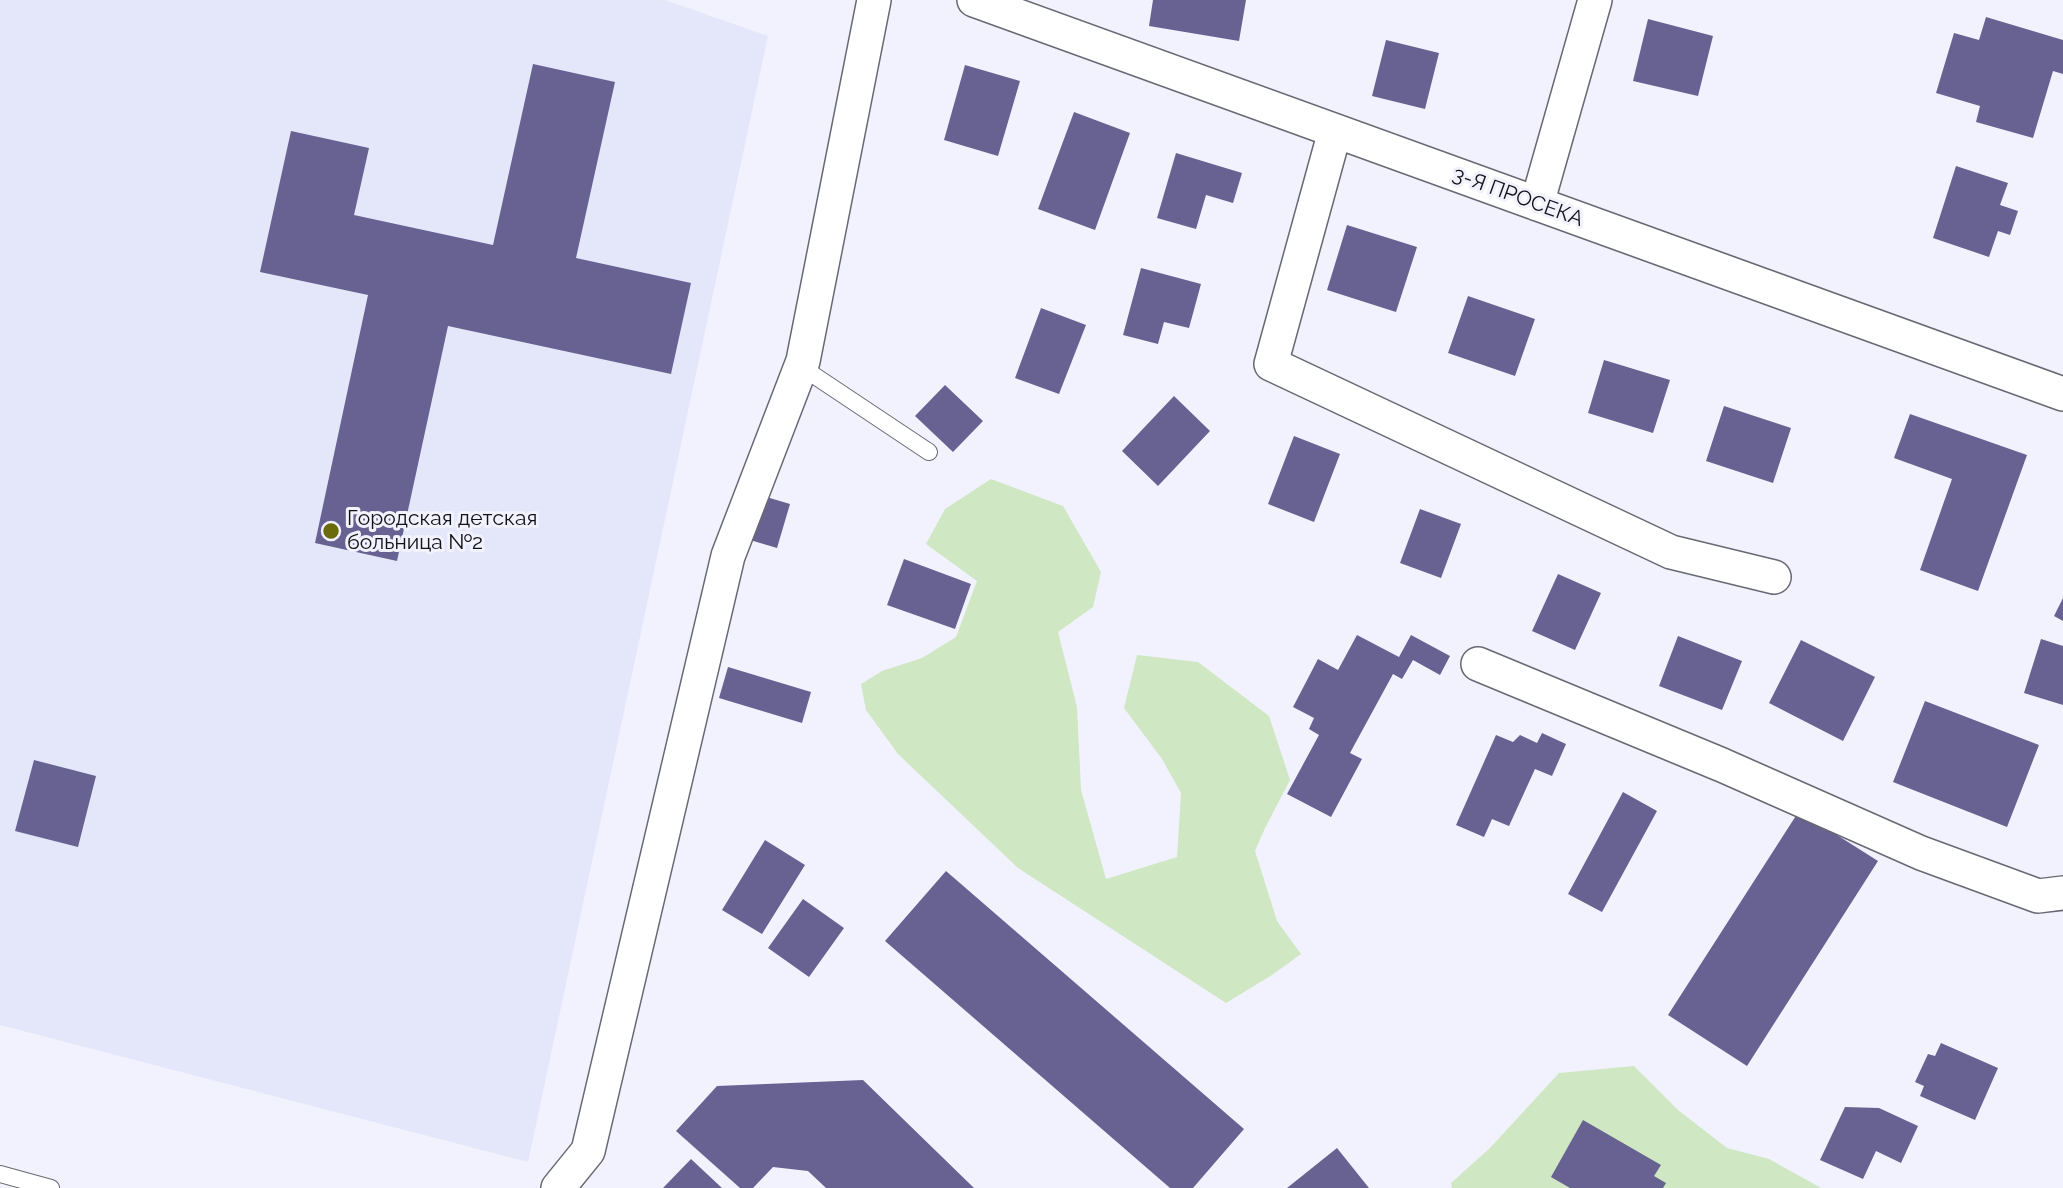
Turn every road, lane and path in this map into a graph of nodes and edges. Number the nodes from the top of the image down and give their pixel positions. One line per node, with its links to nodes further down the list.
1 (874, 0): 6 (street)
2 (974, 0): 4 (street, 3-Я ПРОСЕКА)
3 (1595, 0): 5 (street)
4 (1335, 131): 5 (street, 3-Я ПРОСЕКА); 9 (street)
5 (1537, 204): 7 (street, 3-Я ПРОСЕКА)
6 (803, 361): 8 (lane); 14 (street)
7 (2063, 394)
8 (929, 452)
9 (1774, 577)
10 (1478, 664): 11 (street)
11 (2063, 893)
12 (0, 1174): 13 (lane)
13 (51, 1188)
14 (558, 1188)

